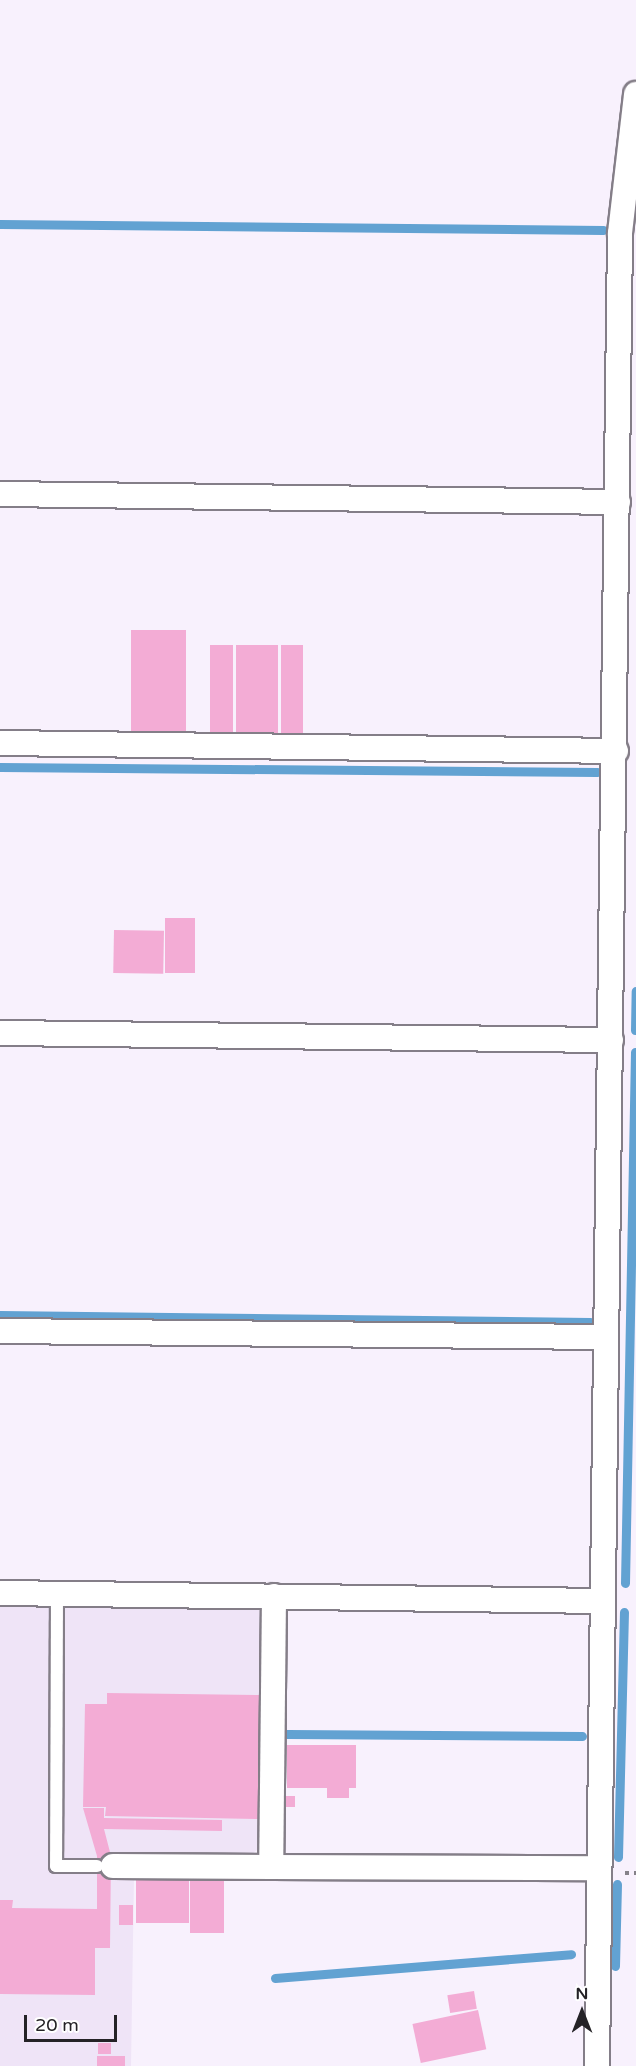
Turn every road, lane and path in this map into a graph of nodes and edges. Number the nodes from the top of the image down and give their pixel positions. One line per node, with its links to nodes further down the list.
1 (636, 94): 3 (street)
2 (0, 494): 3 (street)
3 (618, 502): 5 (street)
4 (0, 743): 5 (street)
5 (616, 751): 7 (street)
6 (0, 1033): 7 (street)
7 (611, 1040): 9 (street)
8 (0, 1331): 9 (street)
9 (606, 1337): 13 (street)
10 (0, 1593): 11 (street)
11 (57, 1594): 12 (street); 14 (lane)
12 (274, 1596): 13 (street); 15 (street)
13 (602, 1601): 16 (street)
14 (107, 1866): 15 (street)
15 (271, 1867): 16 (street)
16 (597, 1868): 17 (street)
17 (597, 2066)

